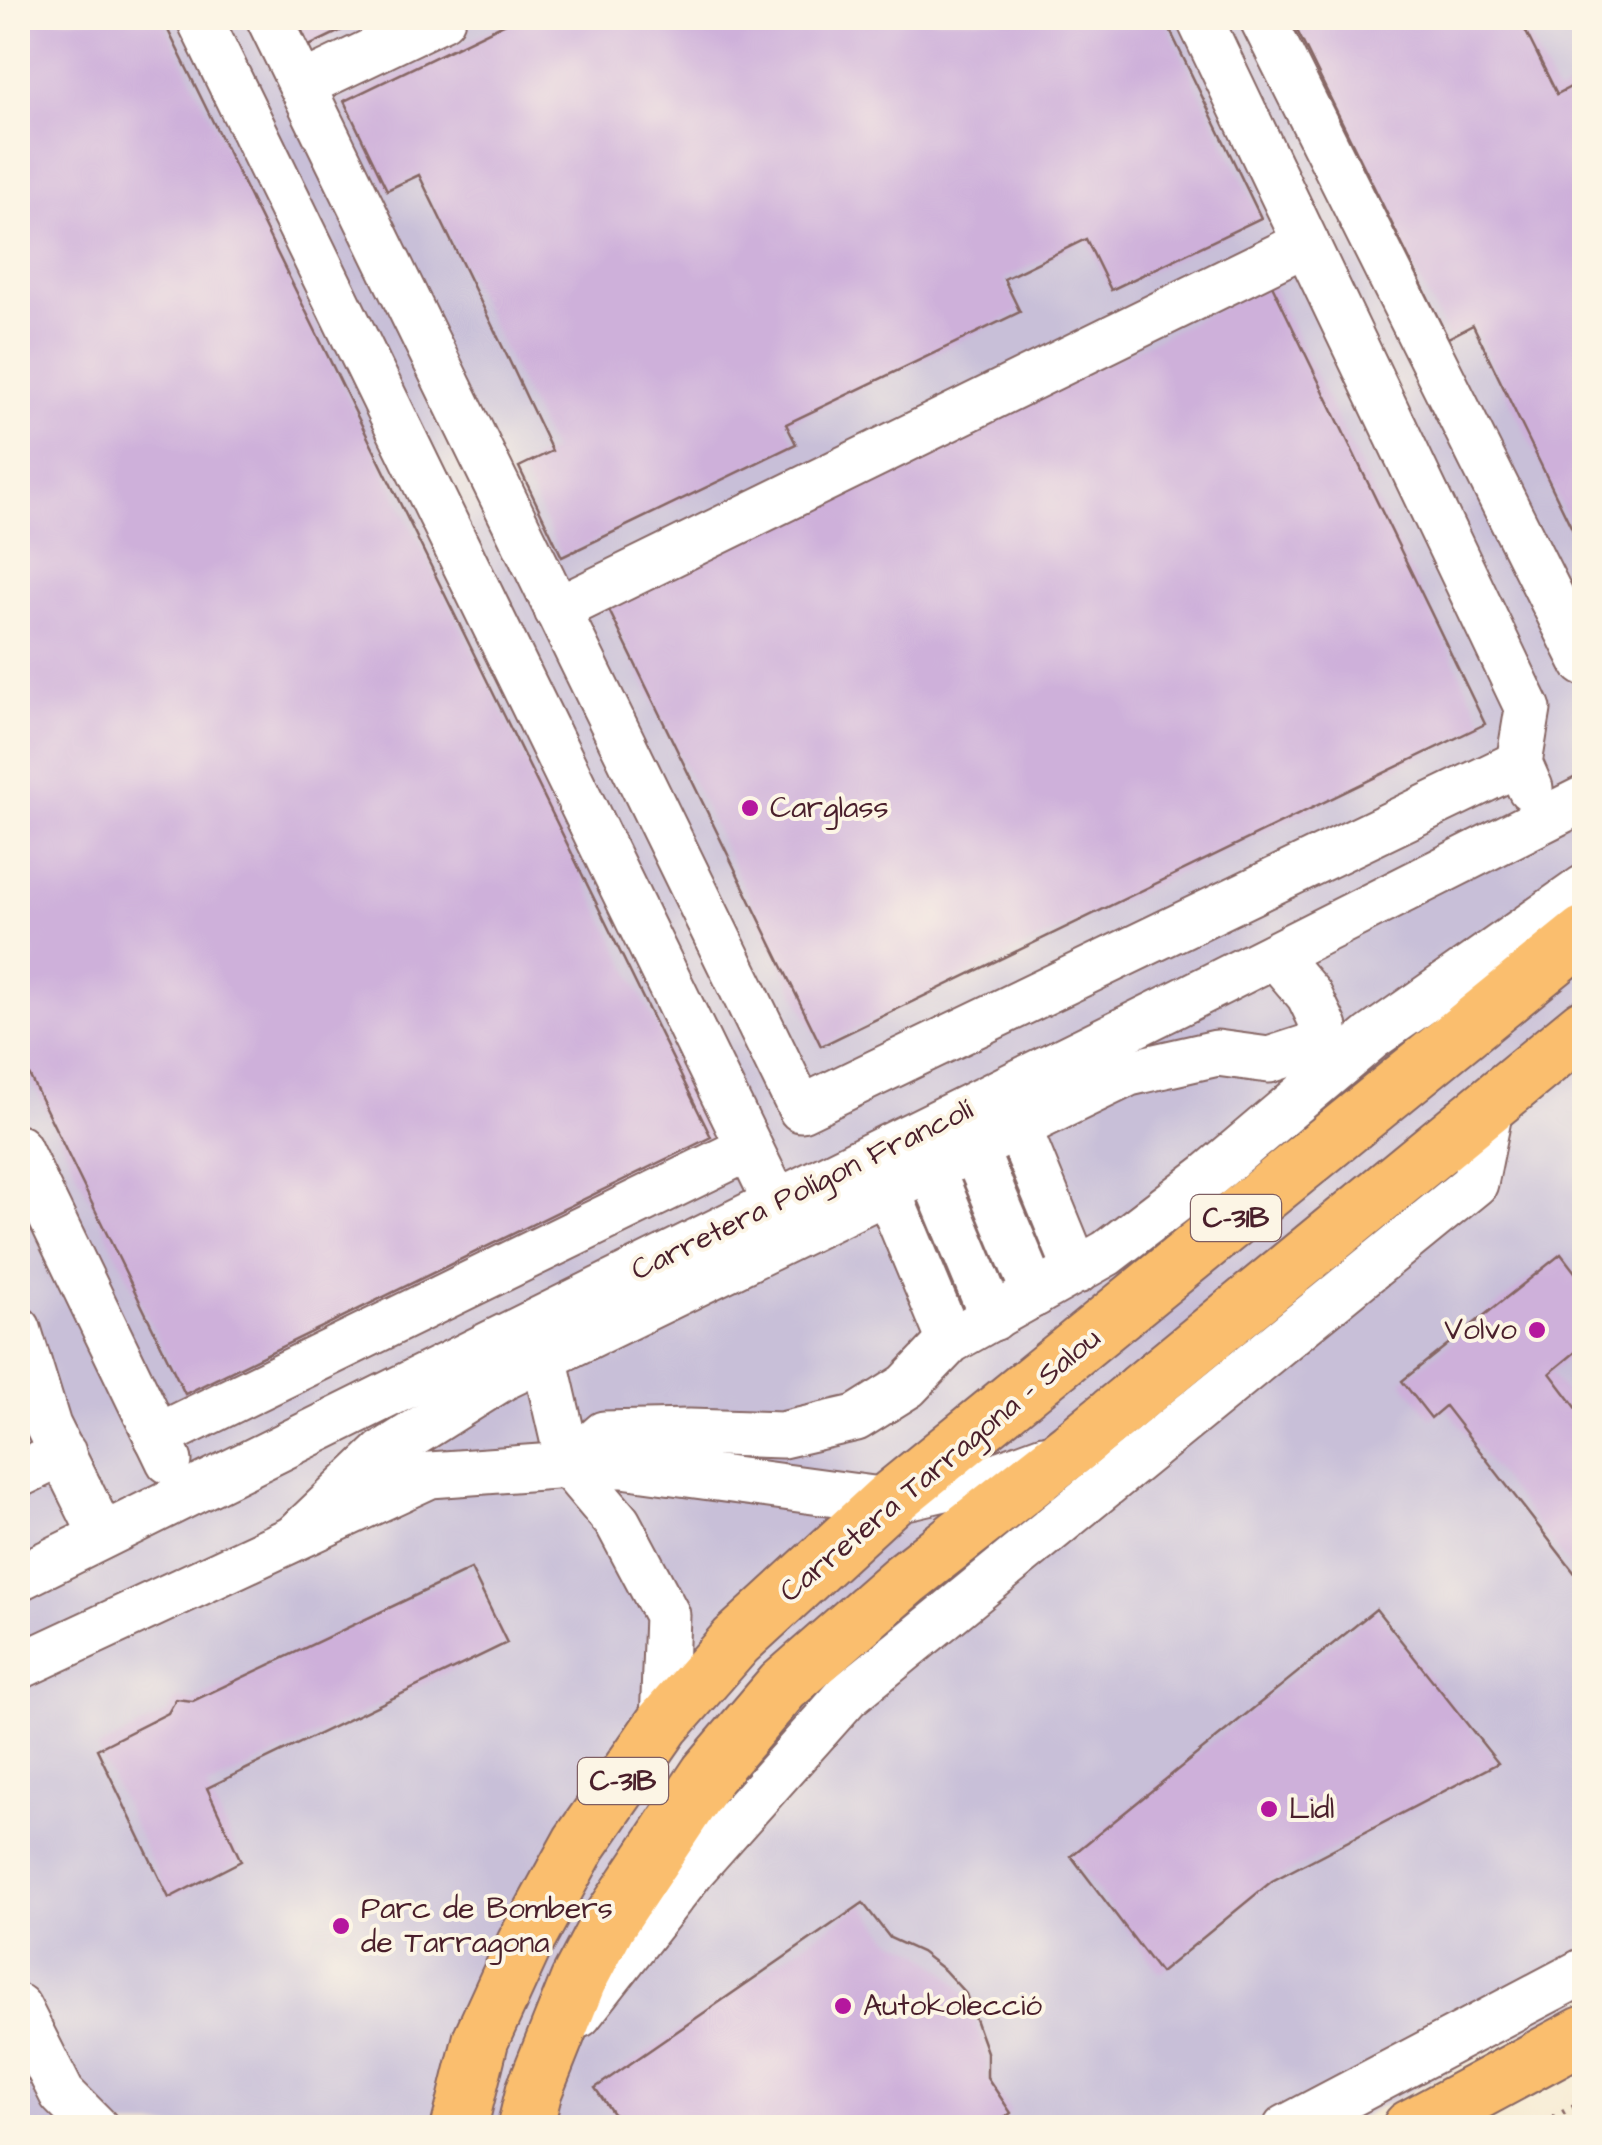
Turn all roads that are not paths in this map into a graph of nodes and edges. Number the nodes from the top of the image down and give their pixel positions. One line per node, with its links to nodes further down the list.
1 (199, 18): 25 (street)
2 (269, 18): 6 (street)
3 (442, 18): 6 (street)
4 (1199, 18): 8 (street)
5 (1262, 18): 7 (street)
6 (302, 85): 10 (street)
7 (1304, 103): 8 (street); 11 (street)
8 (1252, 129): 9 (street)
9 (1306, 243): 10 (street); 12 (street)
10 (558, 610): 20 (street)
11 (1584, 663)
12 (1519, 763): 14 (street); 20 (street)
13 (1584, 798): 14 (street, Carretera Polígon Francolí)
14 (1543, 819): 17 (street, Carretera Polígon Francolí)
15 (1584, 888): 22 (street)
16 (1584, 934): 43 (main road, Carretera Tarragona - Salou / C-31B)
17 (1274, 955): 19 (street); 28 (street, Carretera Polígon Francolí)
18 (1584, 1028): 21 (main road, C-31B)
19 (1270, 1060): 22 (street); 23 (street)
20 (822, 1099): 28 (street)
21 (1491, 1104): 38 (main road, C-31B); 52 (street)
22 (1270, 1122): 30 (street)
23 (1018, 1127): 26 (street); 30 (street)
24 (18, 1148): 37 (street)
25 (749, 1148): 29 (street); 37 (street)
26 (974, 1148): 27 (street); 32 (street)
27 (931, 1169): 28 (street); 33 (street)
28 (870, 1177): 29 (street, Carretera Polígon Francolí); 35 (street); 36 (street)
29 (776, 1202): 31 (street, Carretera Polígon Francolí)
30 (1077, 1271): 32 (street)
31 (608, 1285): 36 (street); 42 (street, Carretera Polígon Francolí)
32 (1035, 1294): 33 (street)
33 (992, 1318): 35 (street)
34 (18, 1329): 39 (street)
35 (950, 1341): 40 (street)
36 (544, 1358): 40 (street); 45 (street)
37 (158, 1437): 42 (street)
38 (1072, 1448): 43 (street); 52 (main road, C-31B)
39 (62, 1454): 41 (street); 44 (street)
40 (569, 1465): 43 (street); 45 (street); 48 (street)
41 (18, 1475)
42 (185, 1494): 44 (street, Carretera Polígon Francolí)
43 (888, 1501): 48 (main road, Carretera Tarragona - Salou / C-31B)
44 (102, 1535): 46 (street, Carretera Polígon Francolí)
45 (294, 1537): 47 (street)
46 (18, 1578)
47 (18, 1667)
48 (662, 1724): 55 (main road, Carretera Tarragona - Salou / C-31B)
49 (1584, 1972): 57 (street)
50 (18, 2007): 54 (street)
51 (1584, 2034): 58 (main road)
52 (553, 2048): 56 (main road, C-31B)
53 (1584, 2075): 59 (main road)
54 (96, 2128)
55 (459, 2128)
56 (525, 2128)
57 (1286, 2128)
58 (1410, 2128)
59 (1487, 2128)

